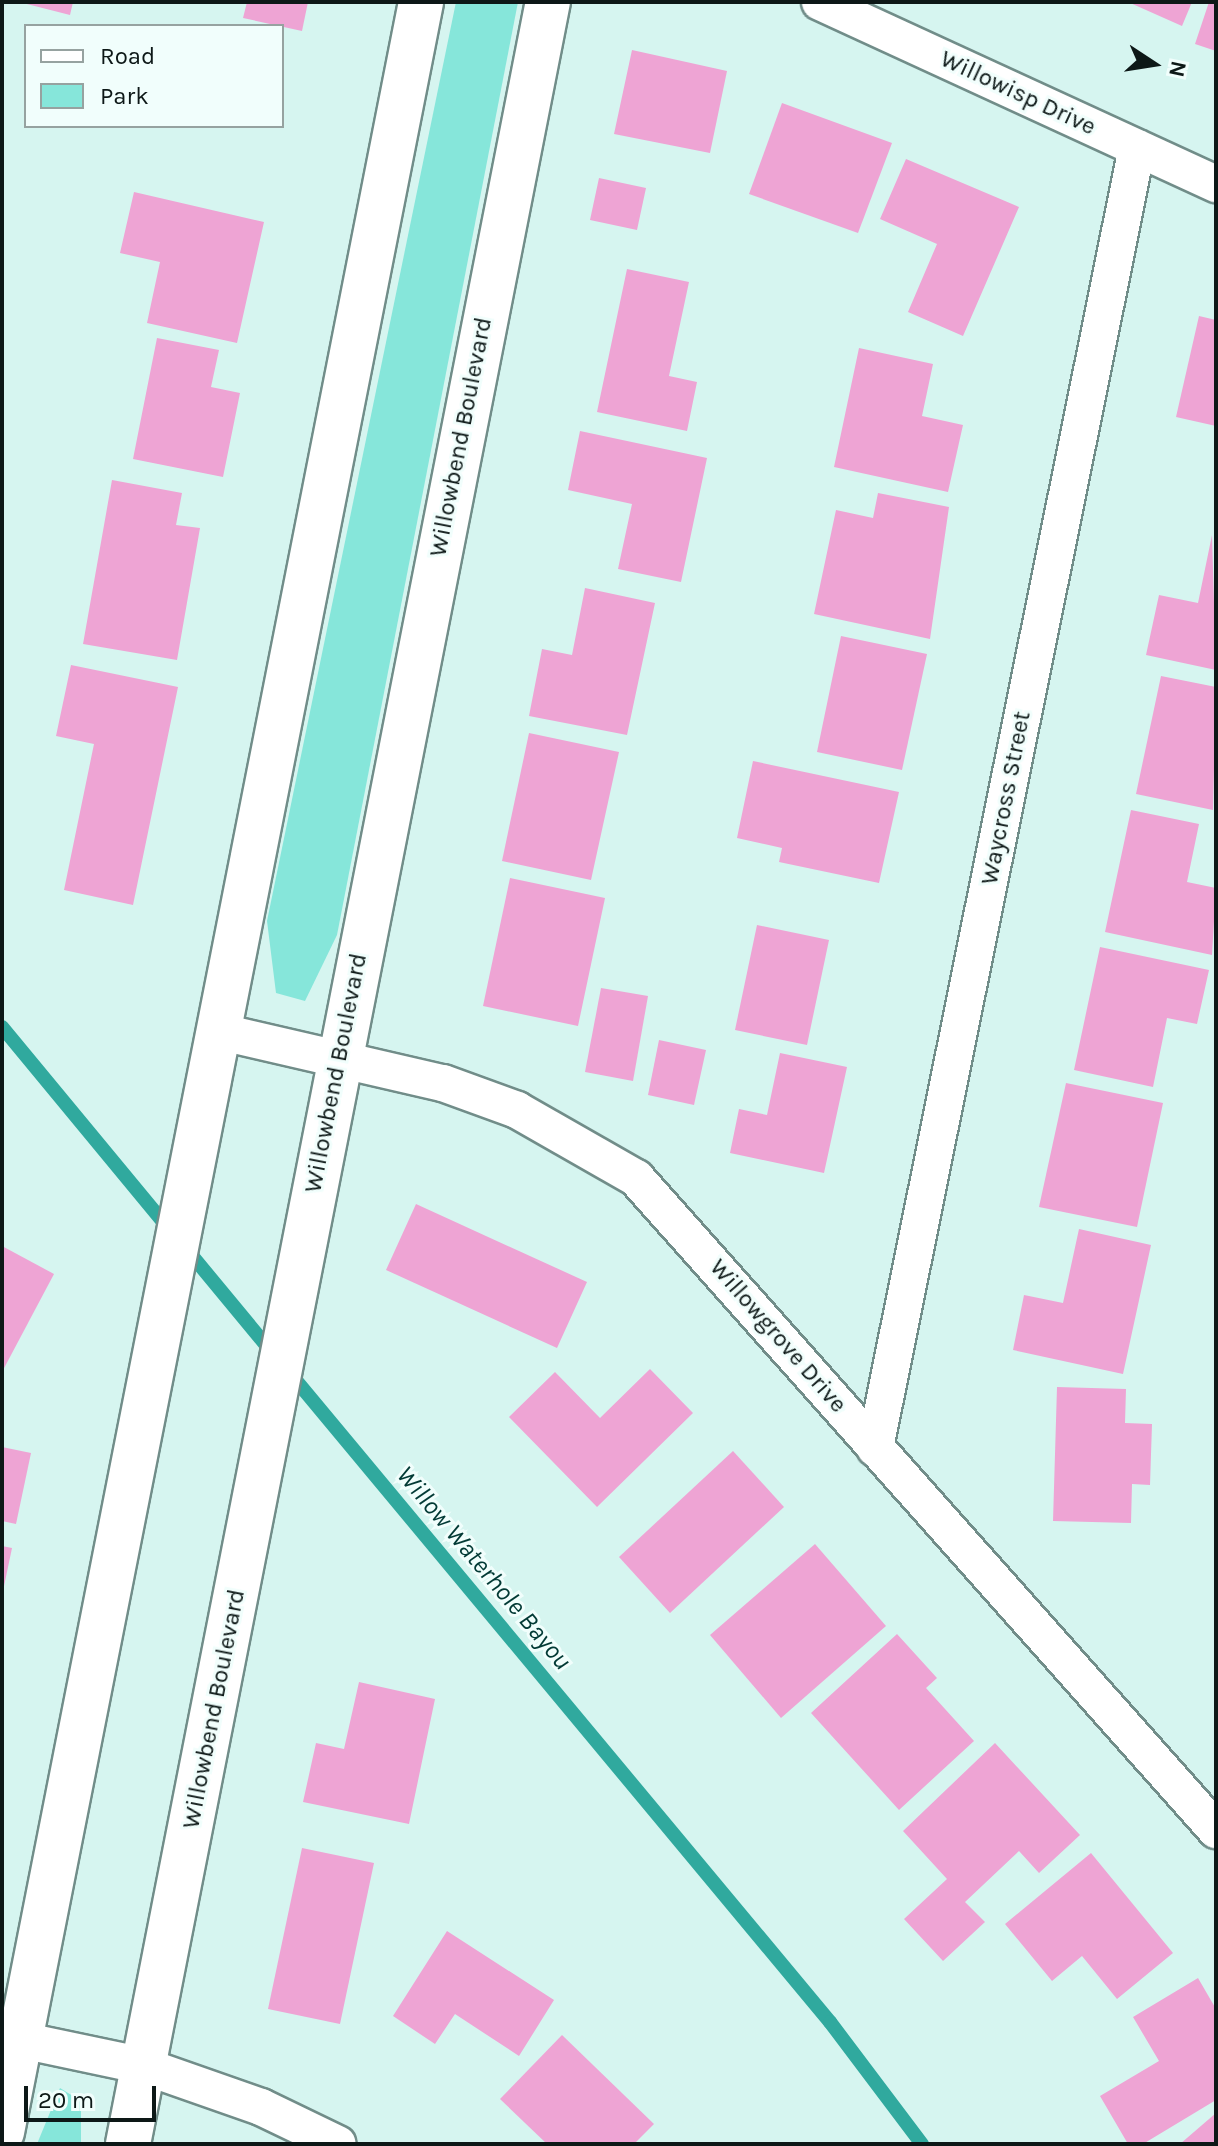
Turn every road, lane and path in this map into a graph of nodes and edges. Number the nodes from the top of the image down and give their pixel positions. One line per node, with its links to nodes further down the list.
1 (421, 2): 6 (main road)
2 (548, 2): 7 (main road, Willowbend Boulevard)
3 (820, 2): 4 (street, Willowisp Drive)
4 (1137, 148): 5 (street, Willowisp Drive); 8 (street, Waycross Street)
5 (1216, 184)
6 (217, 1031): 7 (street, Willowgrove Drive); 10 (main road)
7 (338, 1056): 8 (street, Willowgrove Drive); 11 (main road, Willowbend Boulevard)
8 (875, 1448): 9 (street, Willowgrove Drive)
9 (1216, 1830)
10 (11, 2038): 11 (street); 12 (main road)
11 (144, 2066): 13 (main road, Willowbend Boulevard); 14 (street)
12 (2, 2132)
13 (128, 2144)
14 (338, 2144)

